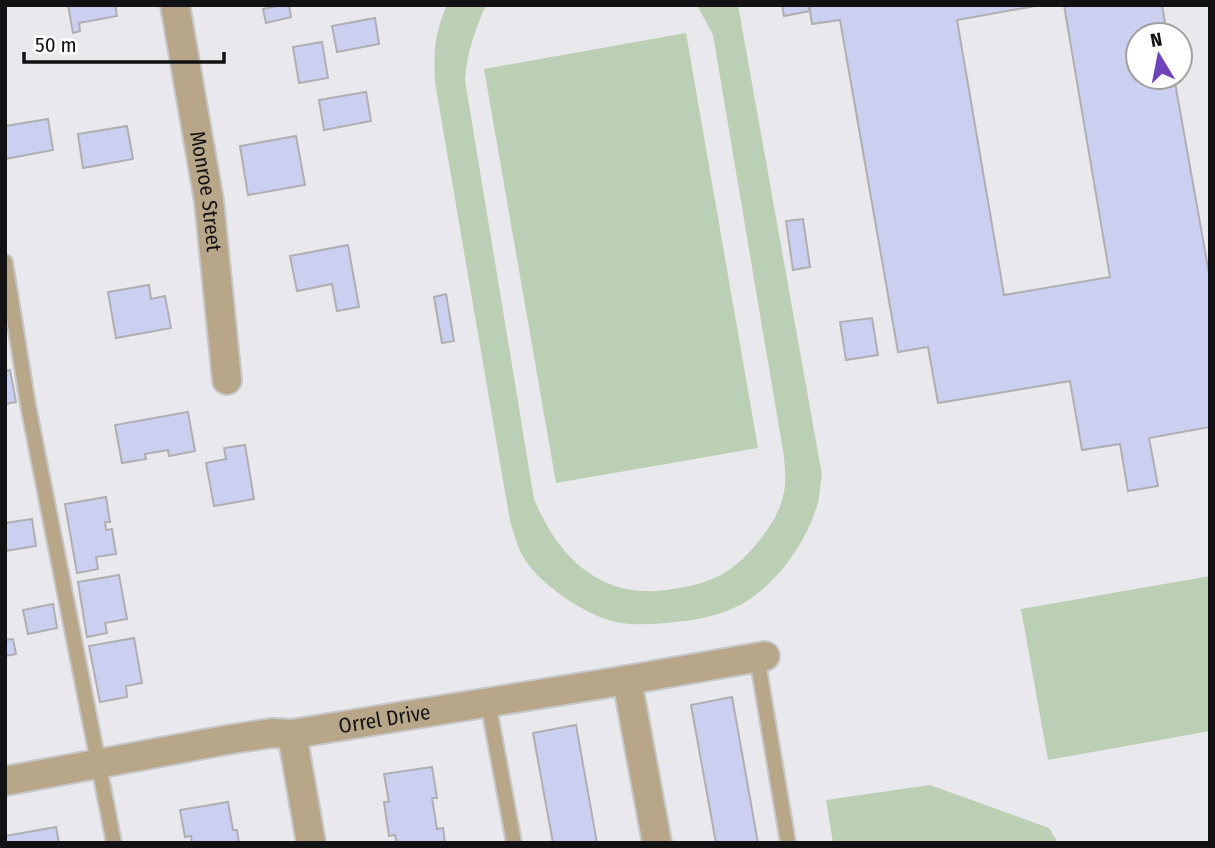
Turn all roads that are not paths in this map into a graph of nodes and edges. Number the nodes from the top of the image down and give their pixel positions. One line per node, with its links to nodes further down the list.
1 (174, 5): 3 (street, Monroe Street)
2 (5, 262): 8 (lane)
3 (228, 380)
4 (761, 656): 5 (street, Orrel Drive); 14 (lane)
5 (627, 680): 6 (street, Orrel Drive); 13 (street)
6 (488, 702): 7 (street, Orrel Drive); 12 (lane)
7 (292, 734): 8 (street, Orrel Drive); 11 (street)
8 (99, 764): 9 (street, Orrel Drive); 10 (lane)
9 (5, 781)
10 (114, 843)
11 (311, 843)
12 (514, 843)
13 (657, 843)
14 (788, 843)

